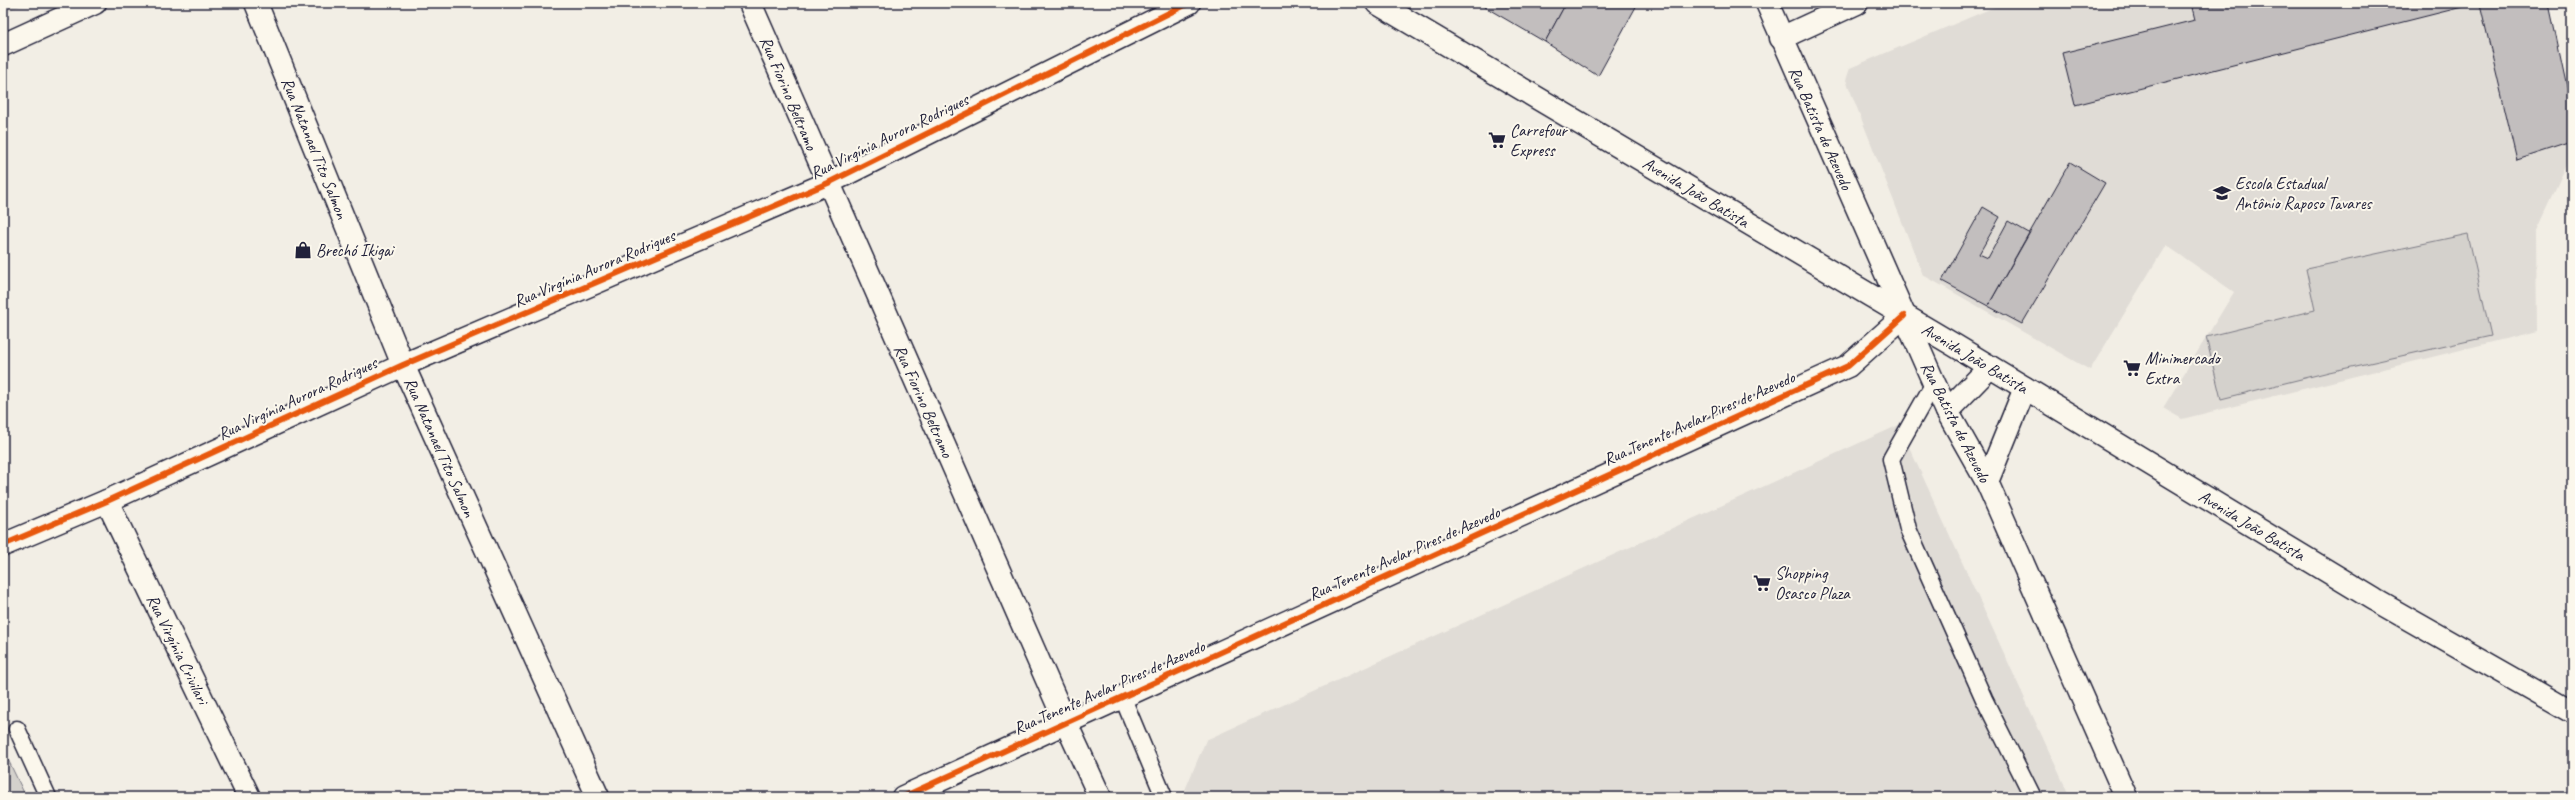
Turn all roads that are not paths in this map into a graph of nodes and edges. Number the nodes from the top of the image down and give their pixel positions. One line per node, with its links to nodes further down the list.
1 (95, 3): 9 (street)
2 (256, 3): 12 (street, Rua Natanael Tito Salmon)
3 (750, 3): 10 (street, Rua Fiorino Beltramo)
4 (1189, 3): 10 (street, Rua Virgínia Aurora Rodrigues)
5 (1377, 3): 11 (street, Avenida João Batista)
6 (1767, 3): 8 (street, Rua Batista de Azevedo)
7 (1857, 3): 8 (street)
8 (1781, 38): 11 (street, Rua Batista de Azevedo)
9 (3, 45)
10 (828, 183): 12 (street, Rua Virgínia Aurora Rodrigues); 22 (street, Rua Fiorino Beltramo)
11 (1904, 316): 13 (street, Avenida João Batista); 14 (street, Rua Batista de Azevedo); 20 (street, Rua Tenente Avelar Pires de Azevedo)
12 (403, 365): 18 (street, Rua Virgínia Aurora Rodrigues); 26 (street, Rua Natanael Tito Salmon)
13 (1990, 367): 15 (street, Avenida João Batista); 16 (street)
14 (1934, 383): 16 (street, Rua Batista de Azevedo); 30 (lane)
15 (2025, 388): 17 (street); 21 (street, Avenida João Batista)
16 (1947, 411): 17 (street, Rua Batista de Azevedo)
17 (1987, 482): 31 (street, Rua Batista de Azevedo)
18 (107, 501): 19 (street, Rua Virgínia Aurora Rodrigues); 25 (street, Rua Virgínia Crivilari)
19 (3, 545)
20 (1122, 696): 22 (street, Rua Tenente Avelar Pires de Azevedo); 29 (lane)
21 (2572, 712)
22 (1065, 722): 27 (street, Rua Tenente Avelar Pires de Azevedo); 28 (street, Rua Fiorino Beltramo)
23 (17, 729): 24 (lane)
24 (48, 797)
25 (249, 797)
26 (598, 797)
27 (902, 797)
28 (1100, 797)
29 (1164, 797)
30 (2033, 797)
31 (2126, 797)

